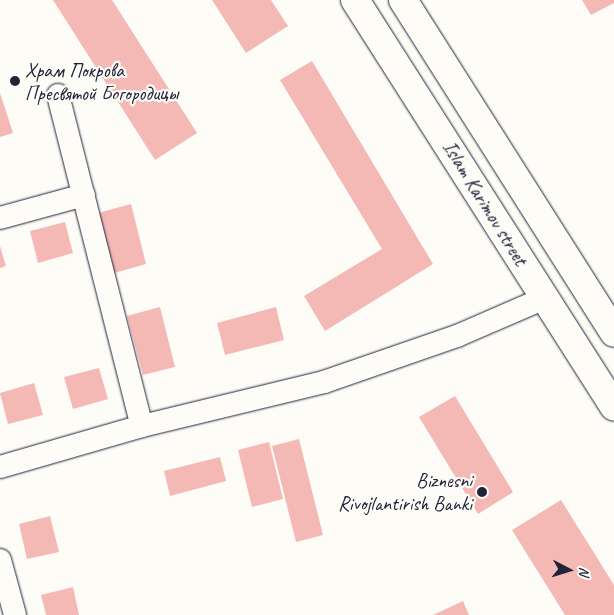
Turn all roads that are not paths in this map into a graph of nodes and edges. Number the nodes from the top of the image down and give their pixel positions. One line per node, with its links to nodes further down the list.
1 (355, 0): 6 (main road, Islam Karimov street)
2 (403, 0): 7 (main road, Islam Karimov street)
3 (58, 95): 4 (street)
4 (84, 195): 5 (street); 9 (street)
5 (0, 218)
6 (545, 298): 8 (main road, Islam Karimov street); 9 (street)
7 (614, 332)
8 (614, 407)
9 (142, 426): 10 (street)
10 (0, 468)
11 (0, 560): 12 (street)
12 (15, 615)

